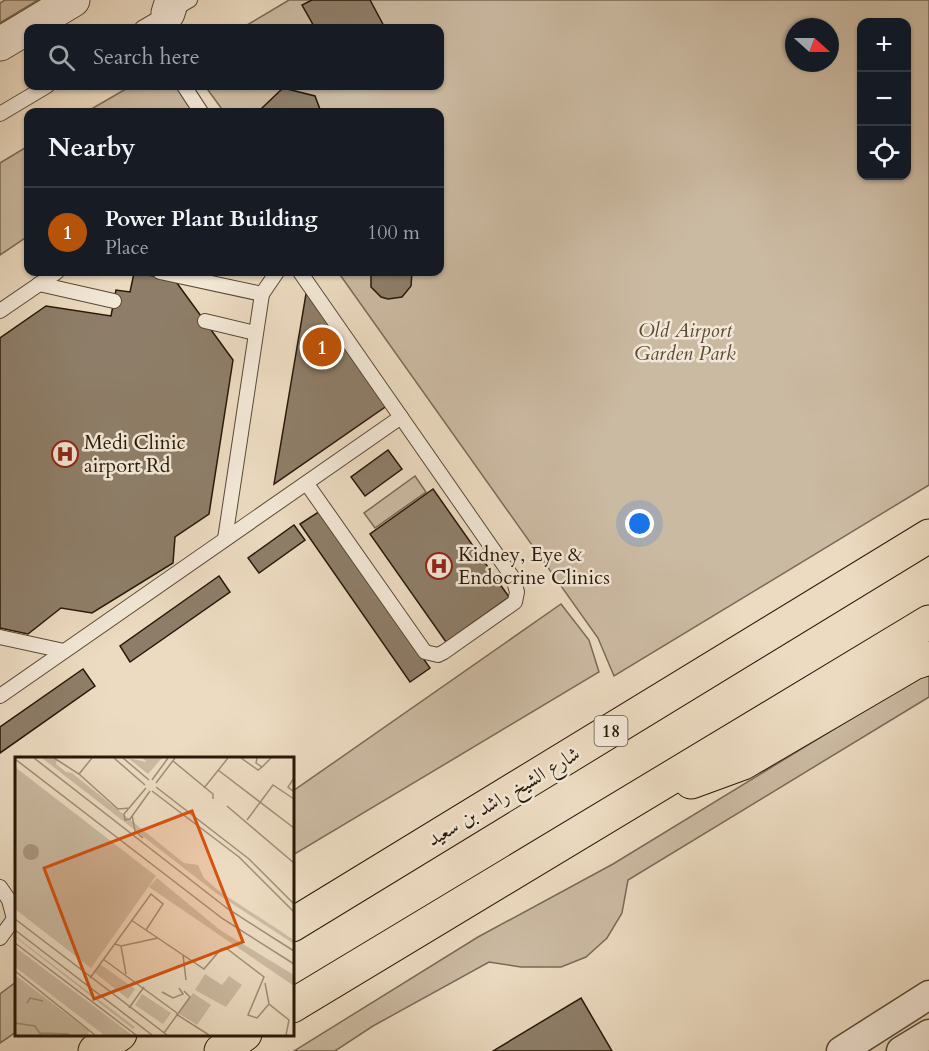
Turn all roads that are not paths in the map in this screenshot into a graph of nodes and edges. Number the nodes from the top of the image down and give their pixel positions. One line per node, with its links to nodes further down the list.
1 (73, 0): 2 (street)
2 (35, 24)
3 (40, 90): 6 (lane)
4 (187, 90): 5 (lane)
5 (198, 108)
6 (0, 114)
7 (51, 276): 11 (lane)
8 (179, 276): 12 (lane)
9 (274, 276): 12 (lane)
10 (303, 276): 17 (lane)
11 (39, 284): 13 (lane); 14 (lane)
12 (262, 294): 16 (lane)
13 (114, 301)
14 (0, 311)
15 (205, 321): 16 (lane)
16 (255, 333): 20 (lane)
17 (401, 417): 18 (lane); 18 (lane)
18 (307, 484): 20 (lane)
19 (929, 536): 28 (main road, شارع الشيخ راشد بن سعيد / 18)
20 (225, 539): 23 (lane)
21 (929, 622): 26 (main road)
22 (0, 637): 23 (lane)
23 (64, 651): 25 (lane)
24 (929, 658): 26 (main road)
25 (0, 696)
26 (632, 800): 31 (main road)
27 (0, 887): 29 (lane)
28 (294, 924)
29 (0, 938)
30 (929, 995): 37 (street)
31 (294, 1005)
32 (929, 1034): 38 (street)
33 (118, 1036): 35 (main road)
34 (244, 1036): 36 (main road)
35 (94, 1051)
36 (221, 1051)
37 (842, 1051)
38 (902, 1051)

